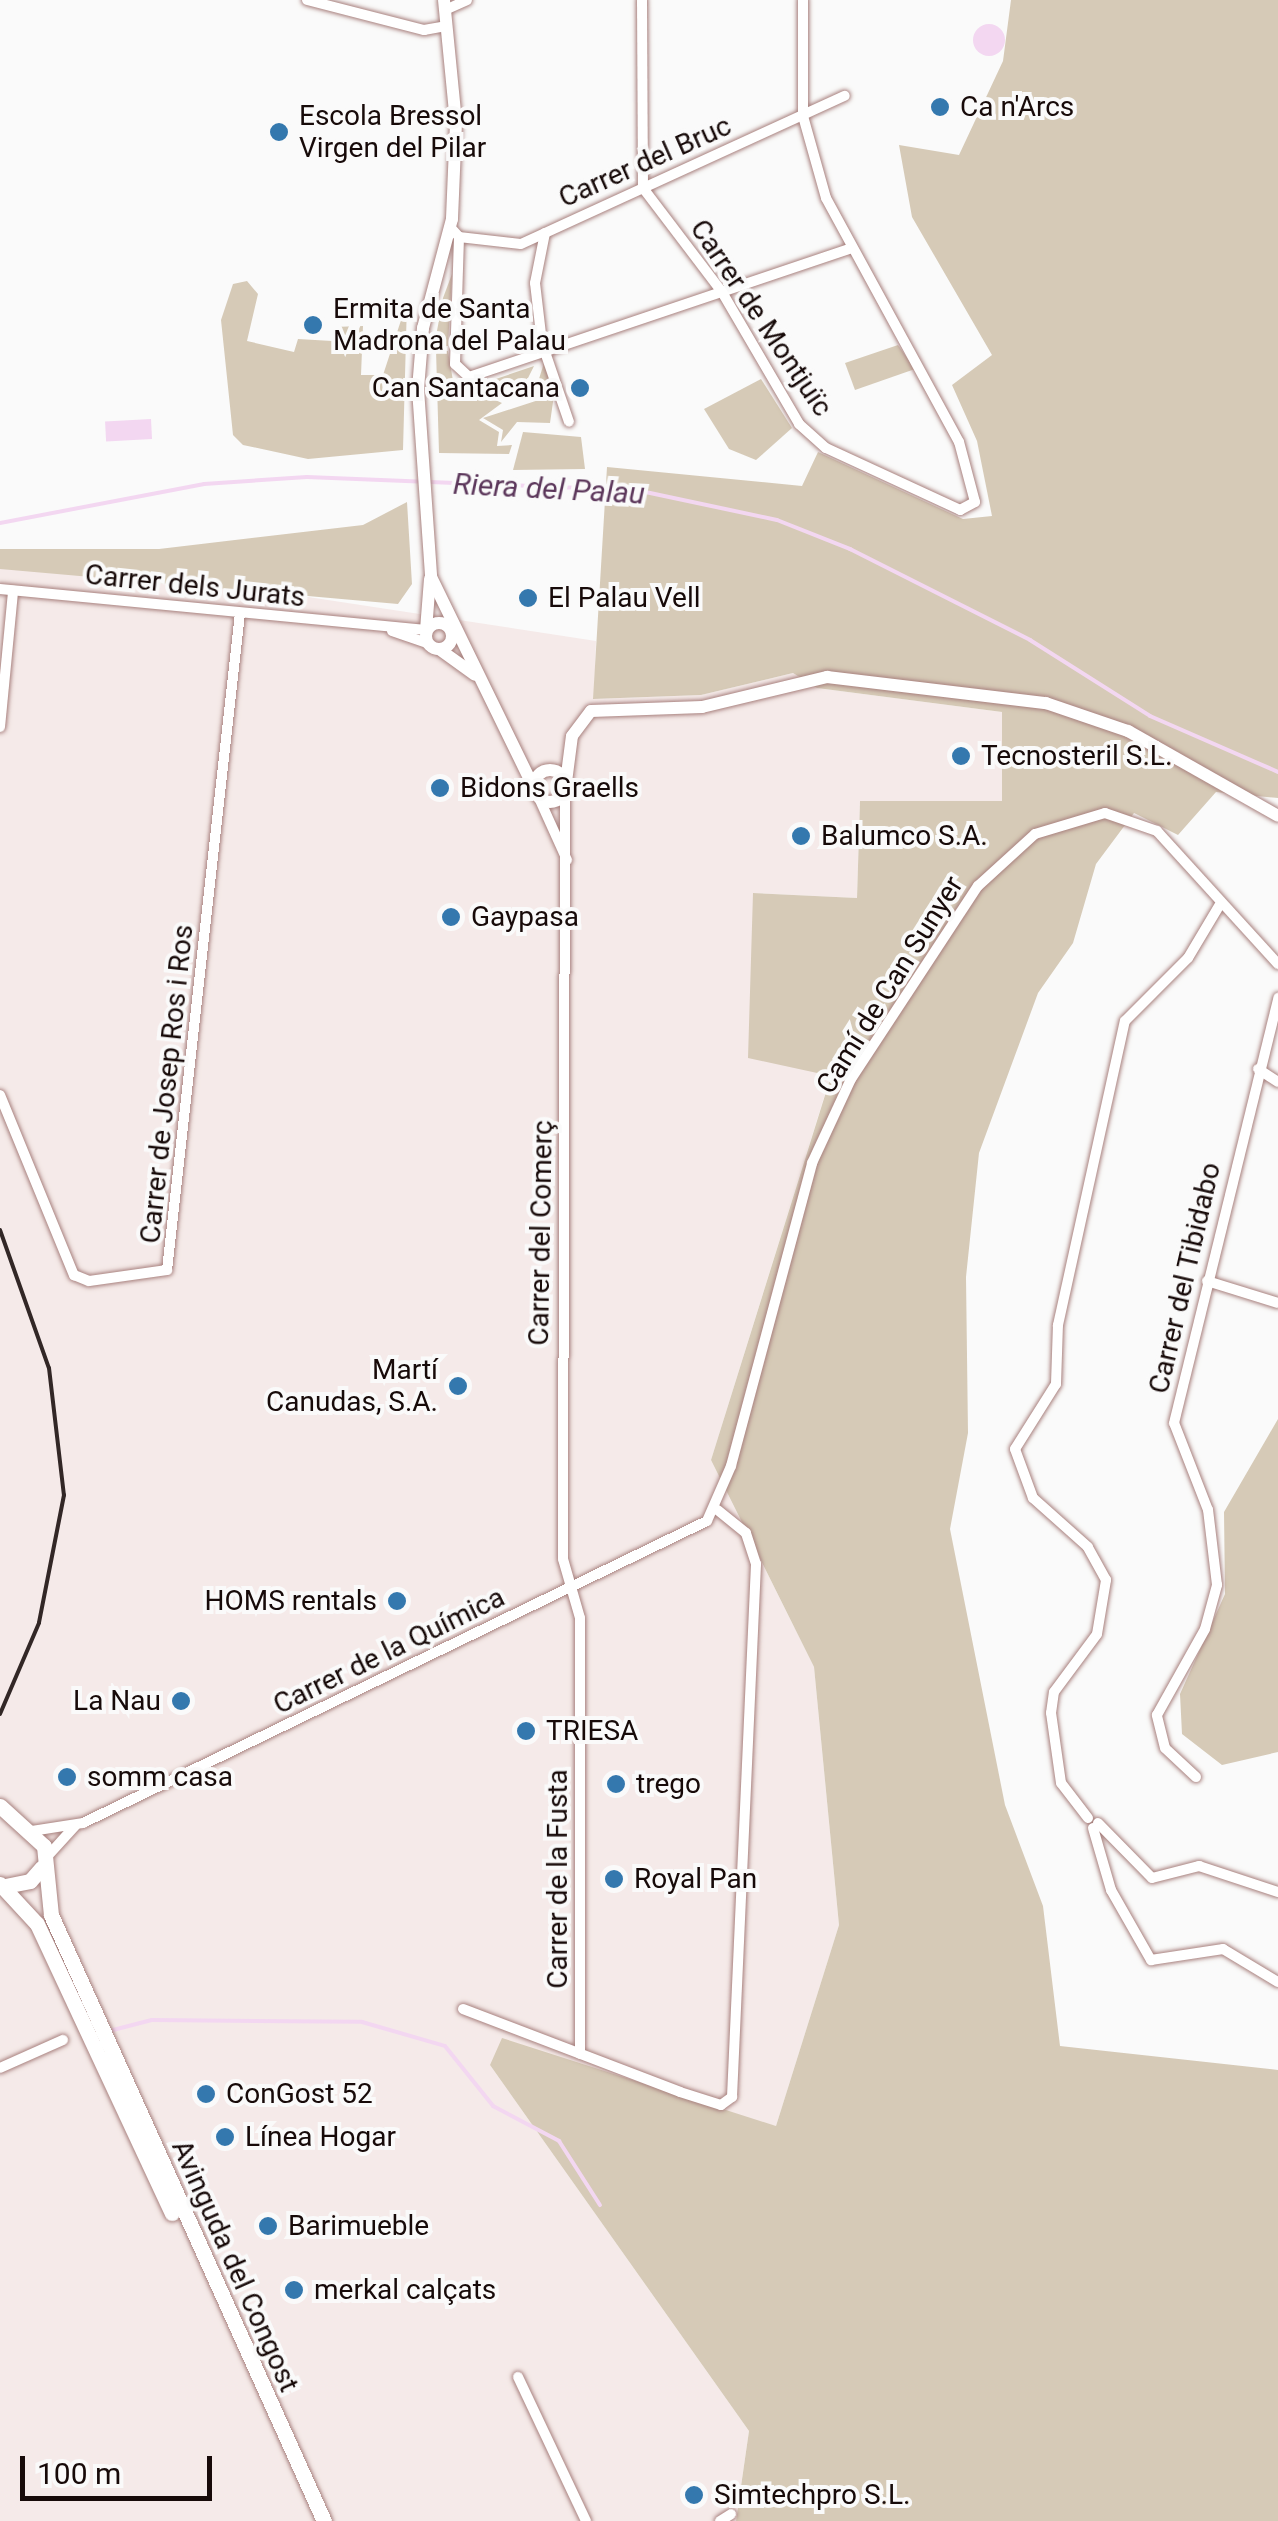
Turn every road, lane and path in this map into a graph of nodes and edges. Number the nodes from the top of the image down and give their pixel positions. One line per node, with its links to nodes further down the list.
1 (307, 0): 6 (street)
2 (467, 0): 5 (street)
3 (642, 0): 9 (street)
4 (803, 0): 8 (street)
5 (445, 5): 6 (street)
6 (446, 26): 11 (street)
7 (845, 96): 8 (street, Carrer del Bruc)
8 (803, 116): 9 (street, Carrer del Bruc); 12 (street)
9 (642, 188): 10 (street, Carrer del Bruc); 13 (street, Carrer de Montjuïc)
10 (545, 232): 11 (street, Carrer del Bruc); 14 (street)
11 (455, 233): 14 (street); 16 (street)
12 (848, 249): 13 (street); 13 (street, Carrer de Montjuïc)
13 (722, 292): 14 (street)
14 (546, 353): 15 (street)
15 (569, 422)
16 (430, 576): 20 (street); 23 (street, Carrer del Comerç)
17 (0, 590): 18 (street, Carrer dels Jurats)
18 (13, 591): 19 (street, Carrer dels Jurats); 26 (street)
19 (240, 613): 22 (street, Carrer dels Jurats); 40 (street, Carrer de Josep Ros i Ros)
20 (422, 616): 21 (street); 24 (street)
21 (406, 628): 22 (street, Carrer dels Jurats); 24 (street, Carrer dels Jurats)
22 (386, 629): 24 (street, Carrer dels Jurats)
23 (451, 630): 24 (street); 24 (street); 25 (street, Carrer del Comerç)
24 (431, 641): 25 (street, Carrer del Comerç)
25 (484, 684): 28 (street, Carrer del Comerç)
26 (0, 727)
27 (572, 746): 29 (street); 31 (street, Carrer del Comerç); 33 (street)
28 (515, 757): 30 (street); 32 (street, Carrer del Comerç)
29 (555, 771): 30 (street); 31 (street)
30 (540, 774): 32 (street)
31 (565, 787): 32 (street); 34 (street, Carrer del Comerç)
32 (537, 793): 34 (street, Carrer del Comerç)
33 (1278, 816)
34 (572, 879): 44 (street, Carrer del Comerç)
35 (1219, 906): 36 (street); 43 (street, Camí de Can Sunyer); 47 (street)
36 (1278, 964)
37 (1278, 998): 38 (street, Carrer del Tibidabo)
38 (1258, 1069): 39 (street); 41 (street, Carrer del Tibidabo)
39 (1278, 1082)
40 (0, 1094)
41 (1207, 1281): 42 (street); 45 (street, Carrer del Tibidabo)
42 (1278, 1303)
43 (718, 1510): 44 (street, Carrer de la Química); 58 (street)
44 (571, 1587): 48 (street, Carrer de la Química); 58 (street, Carrer de la Fusta)
45 (1196, 1777)
46 (0, 1806): 50 (main road)
47 (1093, 1823): 53 (street); 54 (street)
48 (76, 1825): 50 (street, Carrer de la Química); 51 (street, Carrer de la Química)
49 (0, 1827): 50 (main road)
50 (25, 1828): 51 (main road)
51 (43, 1863): 52 (main road); 56 (main road)
52 (2, 1885): 56 (main road)
53 (1278, 1892)
54 (1278, 1982)
55 (464, 2009): 58 (street)
56 (96, 2033): 62 (main road, Avinguda del Congost); 63 (main road, Avinguda del Congost)
57 (63, 2040): 59 (street)
58 (580, 2054)
59 (0, 2068)
60 (518, 2377): 64 (street)
61 (731, 2514): 65 (street)
62 (313, 2521)
63 (324, 2521)
64 (586, 2521)
65 (720, 2521)

